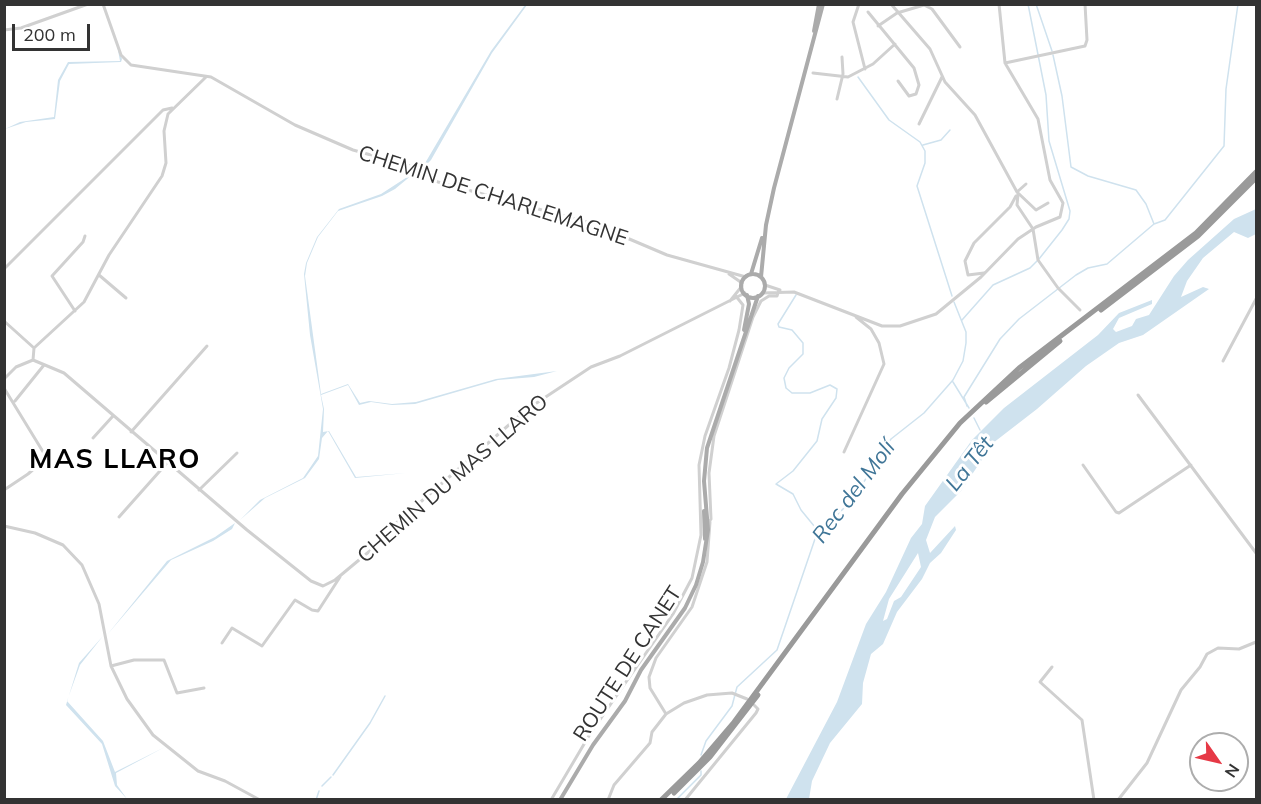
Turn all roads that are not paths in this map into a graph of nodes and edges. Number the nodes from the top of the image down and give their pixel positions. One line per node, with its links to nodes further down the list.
1 (88, 4): 12 (street)
2 (103, 4): 19 (street, CHEMIN DE CHARLEMAGNE)
3 (822, 4): 36 (main road); 39 (main road)
4 (860, 4): 17 (street)
5 (891, 4): 10 (street)
6 (999, 4): 16 (street)
7 (1085, 4): 16 (street)
8 (911, 6): 10 (street); 14 (street)
9 (868, 12): 11 (street)
10 (897, 13): 11 (street); 21 (street)
11 (878, 26): 13 (street)
12 (4, 30)
13 (895, 44): 17 (street); 22 (street)
14 (960, 46)
15 (842, 57): 20 (street)
16 (1005, 63): 31 (street)
17 (865, 69): 20 (street)
18 (813, 73): 20 (street)
19 (208, 76): 24 (street); 34 (street, CHEMIN DE CHARLEMAGNE)
20 (842, 77): 23 (street)
21 (942, 77): 25 (street); 29 (street)
22 (898, 81)
23 (837, 99)
24 (172, 108): 33 (street); 37 (street)
25 (919, 124)
26 (1257, 172): 88 (highway)
27 (1257, 178): 88 (highway)
28 (1026, 184): 29 (street)
29 (1017, 192): 30 (street); 31 (street); 35 (street)
30 (1048, 203)
31 (1033, 229): 35 (street); 48 (street)
32 (85, 236): 49 (street)
33 (4, 269)
34 (722, 271): 38 (street, CHEMIN DE CHARLEMAGNE); 40 (street, CHEMIN DE CHARLEMAGNE)
35 (984, 273): 50 (street)
36 (751, 274): 38 (main road); 39 (main road)
37 (99, 275): 46 (street); 49 (street)
38 (746, 277): 40 (main road)
39 (761, 277): 41 (main road)
40 (742, 285): 43 (main road); 45 (street)
41 (765, 285): 42 (street); 44 (main road)
42 (779, 291): 44 (street); 50 (street); 72 (street)
43 (746, 294): 44 (main road); 45 (street); 86 (main road, ROUTE DE CANET)
44 (760, 294): 72 (main road, ROUTE DE CANET)
45 (736, 296): 75 (street, CHEMIN DU MAS LLARO); 85 (street)
46 (126, 298)
47 (1257, 298): 55 (street)
48 (1080, 310)
49 (75, 311): 53 (street)
50 (849, 313): 64 (street)
51 (4, 321): 53 (street)
52 (207, 346): 62 (street)
53 (34, 348): 54 (street)
54 (33, 360): 56 (street, CHEMIN DU MAS LLARO); 57 (street)
55 (1223, 361)
56 (44, 365): 60 (street); 61 (street, CHEMIN DU MAS LLARO)
57 (4, 379)
58 (4, 388): 60 (street)
59 (1138, 394): 68 (street)
60 (15, 401): 69 (street)
61 (113, 416): 62 (street, CHEMIN DU MAS LLARO); 63 (street)
62 (131, 432): 66 (street, CHEMIN DU MAS LLARO)
63 (93, 438)
64 (844, 452)
65 (237, 453): 70 (street)
66 (167, 464): 70 (street, CHEMIN DU MAS LLARO); 71 (street)
67 (1083, 465): 68 (street)
68 (1191, 465): 74 (street)
69 (4, 490)
70 (199, 490): 75 (street, CHEMIN DU MAS LLARO)
71 (119, 517)
72 (708, 522): 83 (street); 86 (main road, ROUTE DE CANET)
73 (4, 526): 78 (street)
74 (1257, 553)
75 (341, 575): 77 (street, CHEMIN DU MAS LLARO)
76 (1257, 642): 91 (street)
77 (222, 643)
78 (111, 666): 80 (street); 84 (street)
79 (1052, 667): 90 (street)
80 (204, 688)
81 (747, 699): 83 (street)
82 (754, 705): 89 (street)
83 (666, 714): 87 (street)
84 (260, 800)
85 (551, 800)
86 (559, 800)
87 (608, 800)
88 (664, 800)
89 (685, 800)
90 (1094, 800)
91 (1118, 800)

